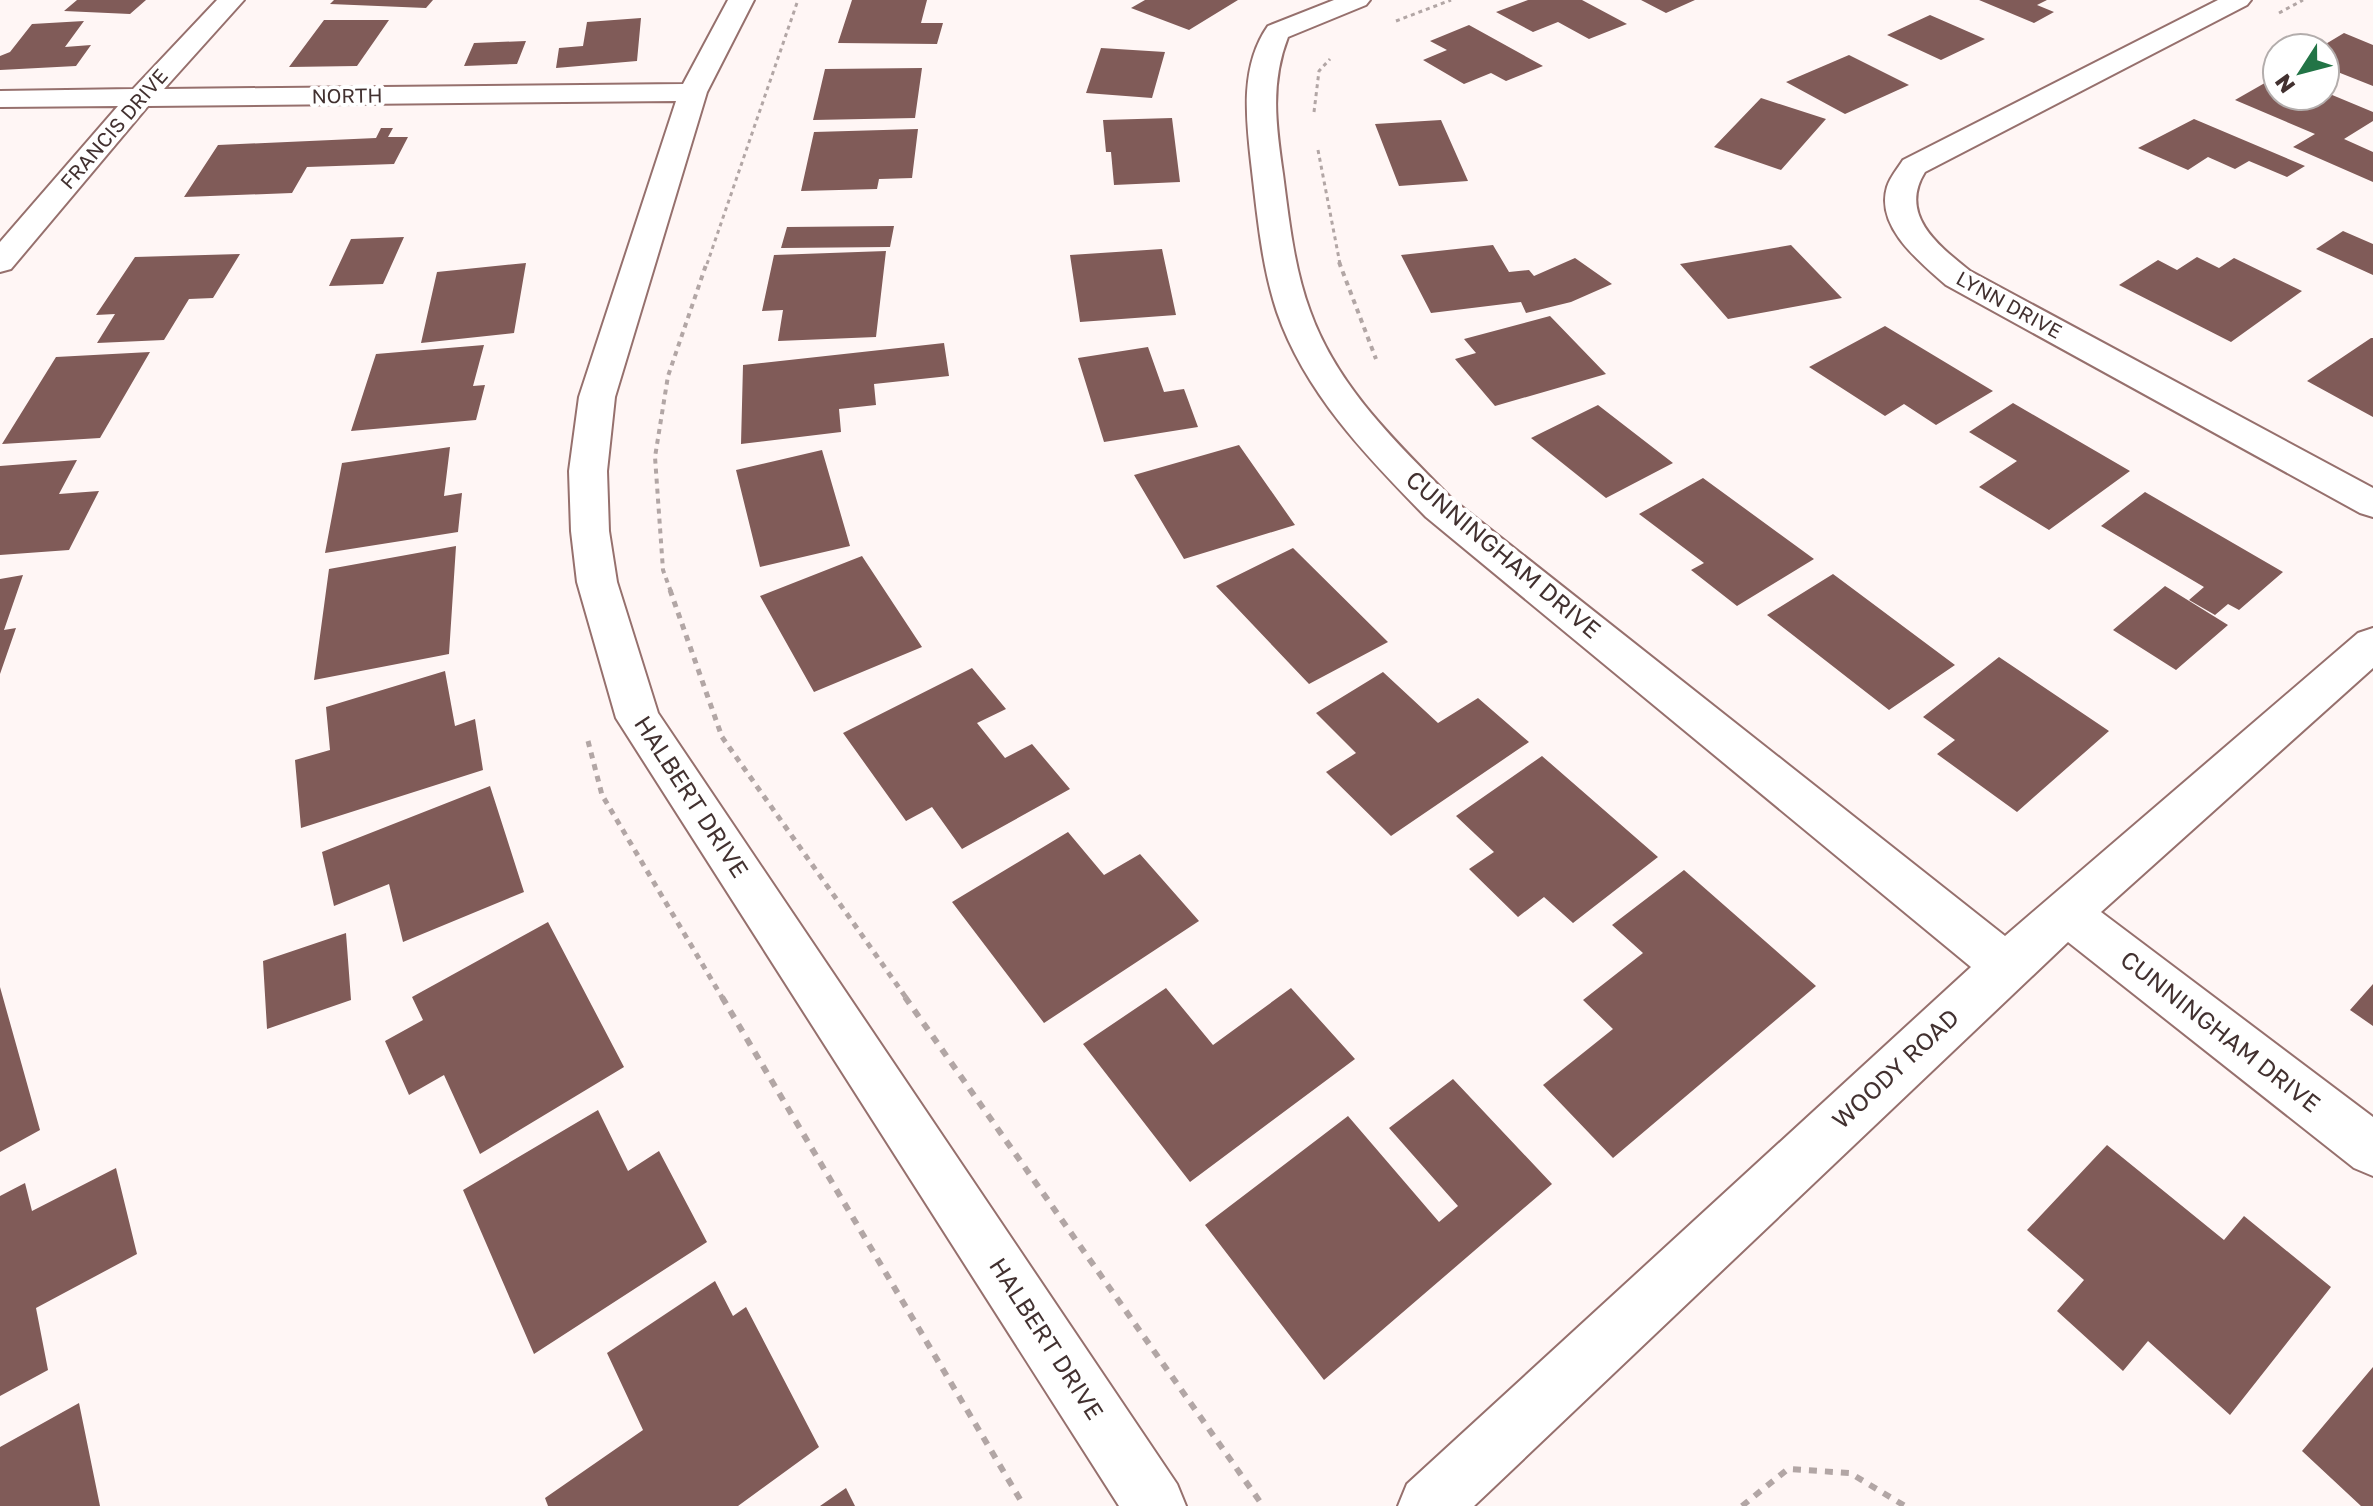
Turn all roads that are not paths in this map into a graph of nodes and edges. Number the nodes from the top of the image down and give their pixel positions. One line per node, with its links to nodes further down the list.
1 (231, 0): 6 (street, FRANCIS DRIVE)
2 (741, 0): 5 (street, HALBERT DRIVE)
3 (1357, 0): 12 (street, CUNNINGHAM DRIVE)
4 (2238, 0): 9 (street, LYNN DRIVE)
5 (693, 92): 6 (street, NORTH); 14 (street, HALBERT DRIVE)
6 (140, 98): 7 (street, NORTH); 8 (street, FRANCIS DRIVE)
7 (0, 99)
8 (0, 262)
9 (2373, 504)
10 (2373, 644): 11 (street, WOODY ROAD)
11 (2067, 913): 12 (street, WOODY ROAD); 13 (street, CUNNINGHAM DRIVE)
12 (2006, 966): 15 (street, WOODY ROAD)
13 (2373, 1150)
14 (1155, 1506)
15 (1429, 1506)

